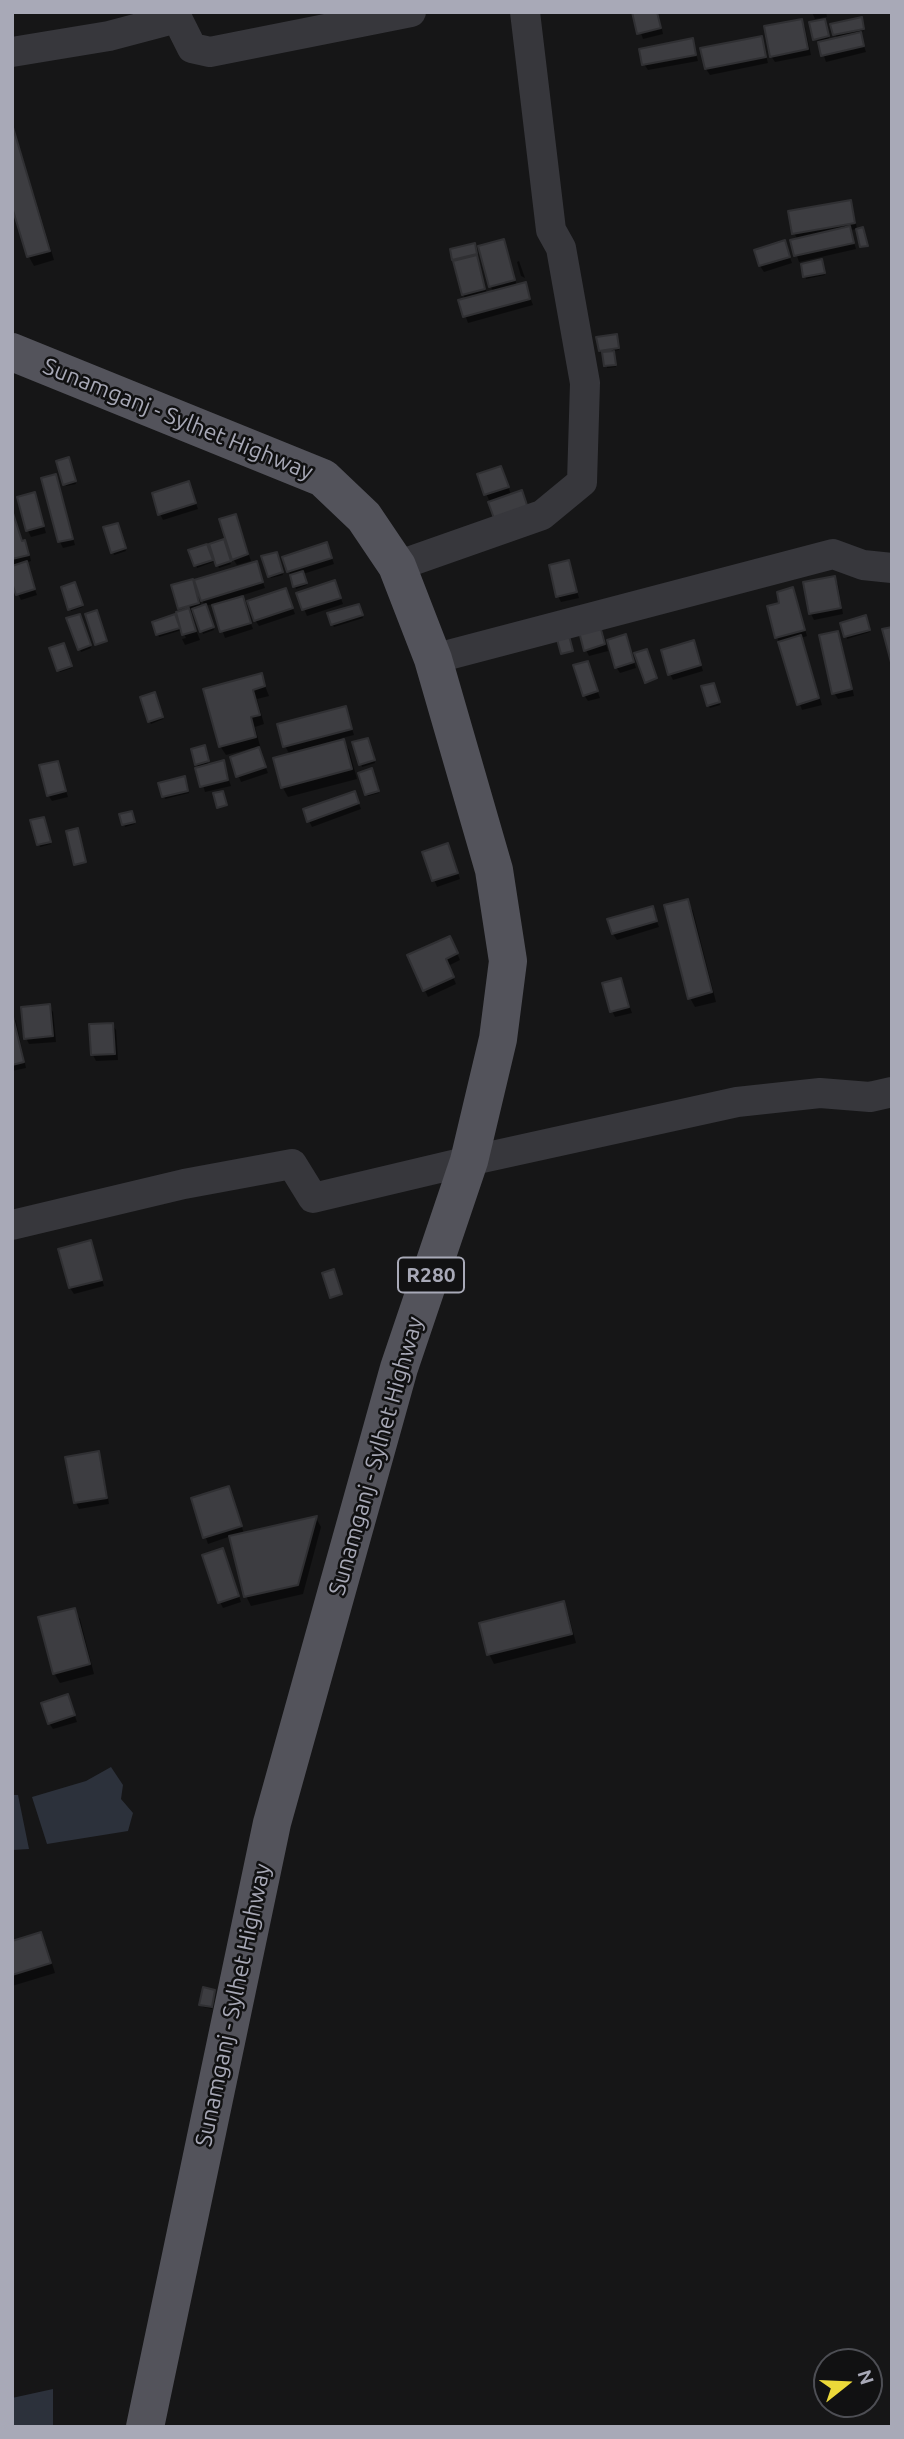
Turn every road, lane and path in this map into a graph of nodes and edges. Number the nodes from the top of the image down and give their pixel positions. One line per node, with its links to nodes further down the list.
1 (411, 12): 3 (street)
2 (525, 12): 6 (street)
3 (176, 15): 4 (street)
4 (12, 52)
5 (12, 352): 6 (main road, Sunamganj - Sylhet Highway / R280)
6 (397, 566): 8 (main road, Sunamganj - Sylhet Highway / R280)
7 (892, 568): 8 (street)
8 (433, 659): 10 (main road, Sunamganj - Sylhet Highway / R280)
9 (892, 1092): 10 (street)
10 (469, 1161): 11 (street); 12 (main road, Sunamganj - Sylhet Highway / R280)
11 (12, 1226)
12 (145, 2427)

